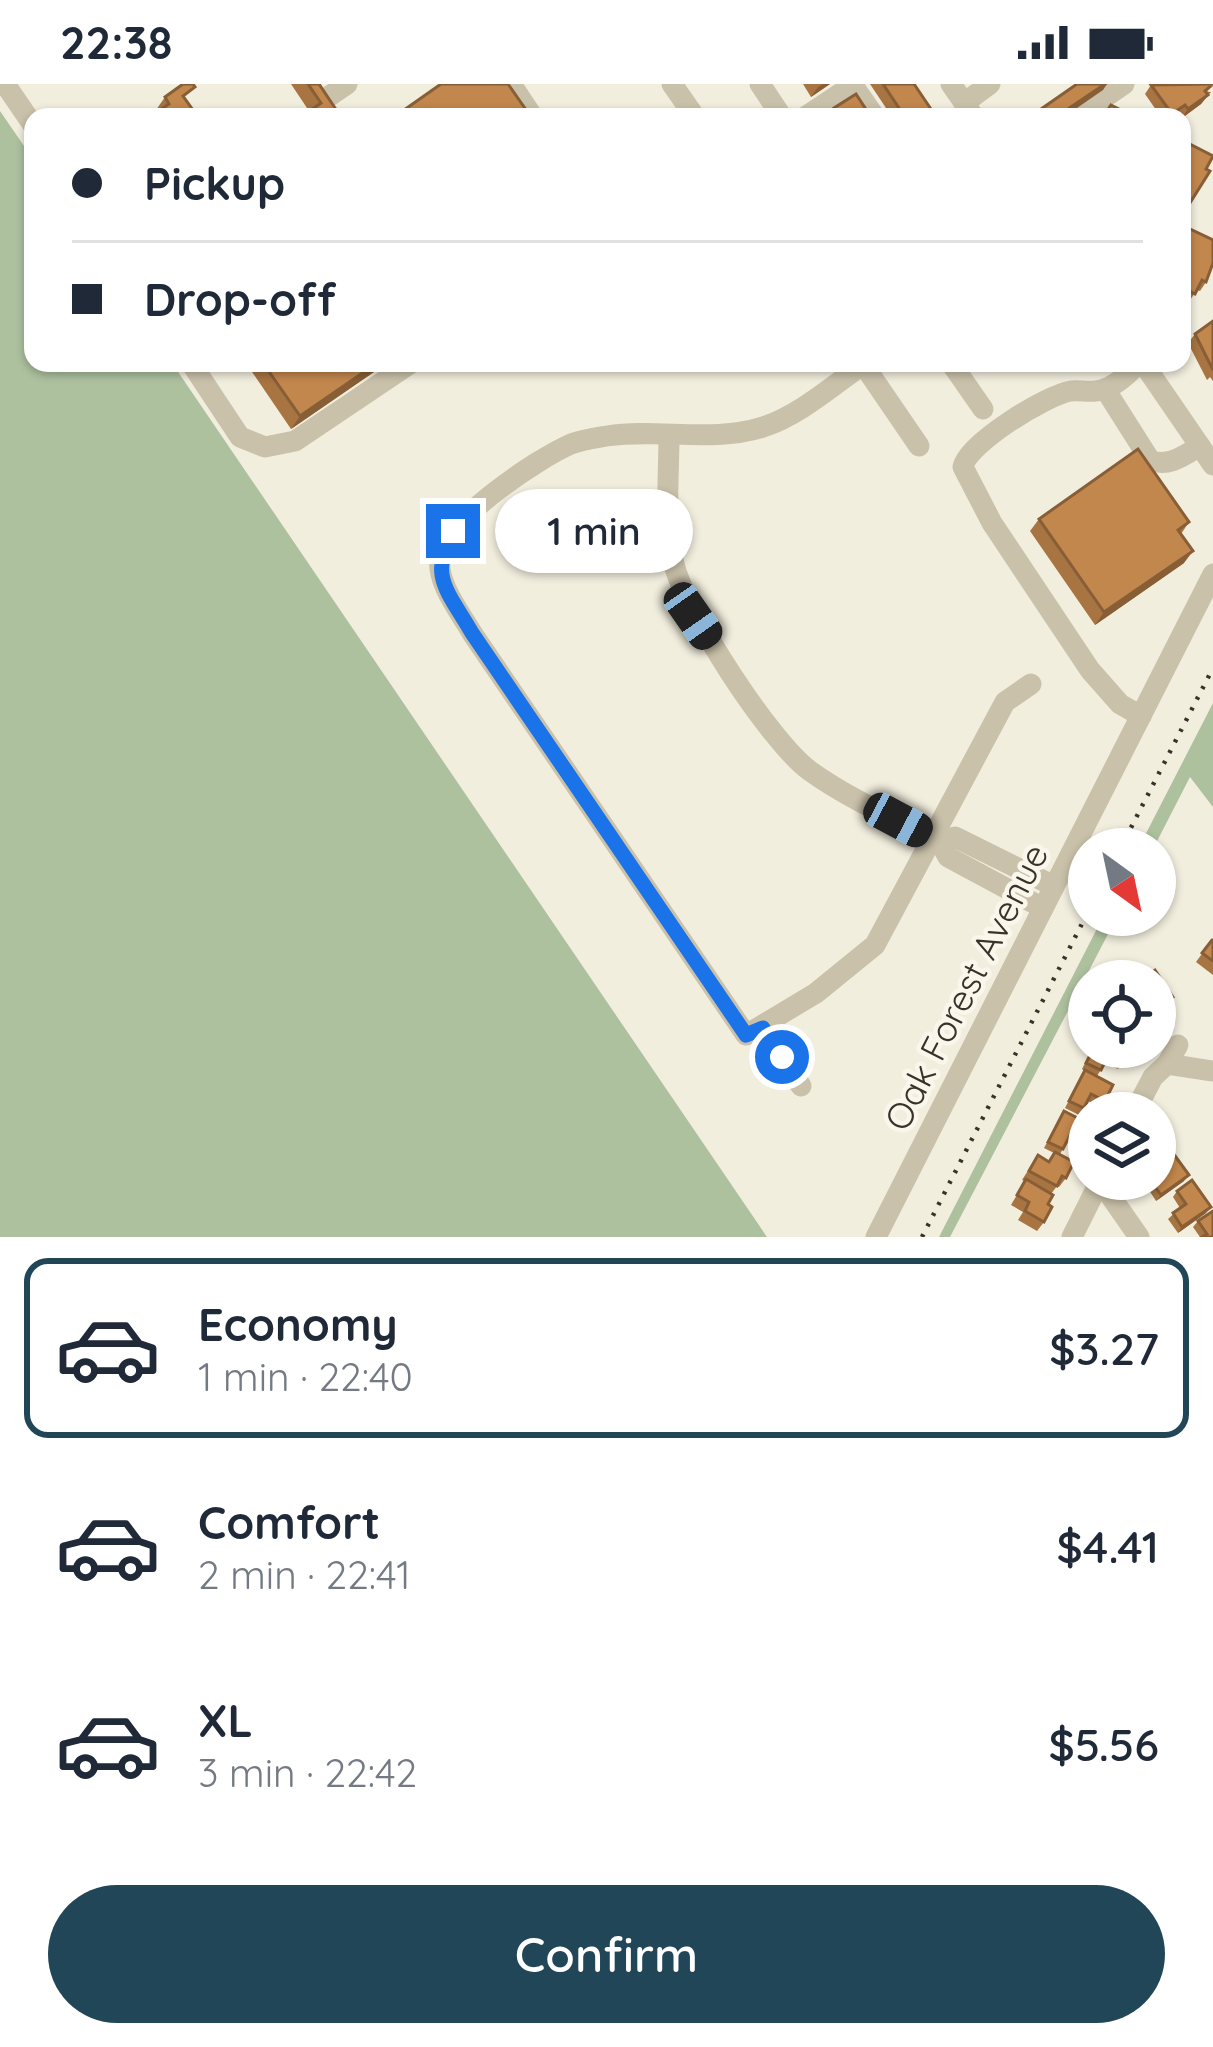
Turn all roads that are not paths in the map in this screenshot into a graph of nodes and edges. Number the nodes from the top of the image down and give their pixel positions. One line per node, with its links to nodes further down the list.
1 (5, 84): 10 (street)
2 (347, 84): 6 (street)
3 (852, 84): 8 (street)
4 (990, 84): 7 (street)
5 (1124, 84): 9 (street)
6 (328, 97)
7 (963, 101)
8 (818, 108)
9 (1089, 108)
10 (24, 112)
11 (196, 372): 12 (street)
12 (398, 372)
13 (852, 372): 20 (street)
14 (869, 372): 21 (street)
15 (957, 372): 19 (street)
16 (1129, 372): 18 (street)
17 (1147, 372): 22 (street)
18 (1105, 389): 22 (street); 25 (street)
19 (983, 409)
20 (669, 435): 26 (street); 29 (street)
21 (919, 446)
22 (1207, 456)
23 (1213, 574): 25 (street, Oak Forest Avenue)
24 (1031, 684): 26 (street)
25 (1141, 716): 27 (street, Oak Forest Avenue)
26 (937, 841): 27 (street); 28 (street); 29 (street)
27 (1054, 886): 28 (street, Oak Forest Avenue)
28 (1043, 908): 35 (street, Oak Forest Avenue)
29 (763, 1028): 31 (street)
30 (1213, 1072): 32 (street)
31 (801, 1086)
32 (1145, 1092)
33 (1091, 1200): 36 (street)
34 (1114, 1200): 37 (street)
35 (876, 1237)
36 (1072, 1237)
37 (1139, 1237)

